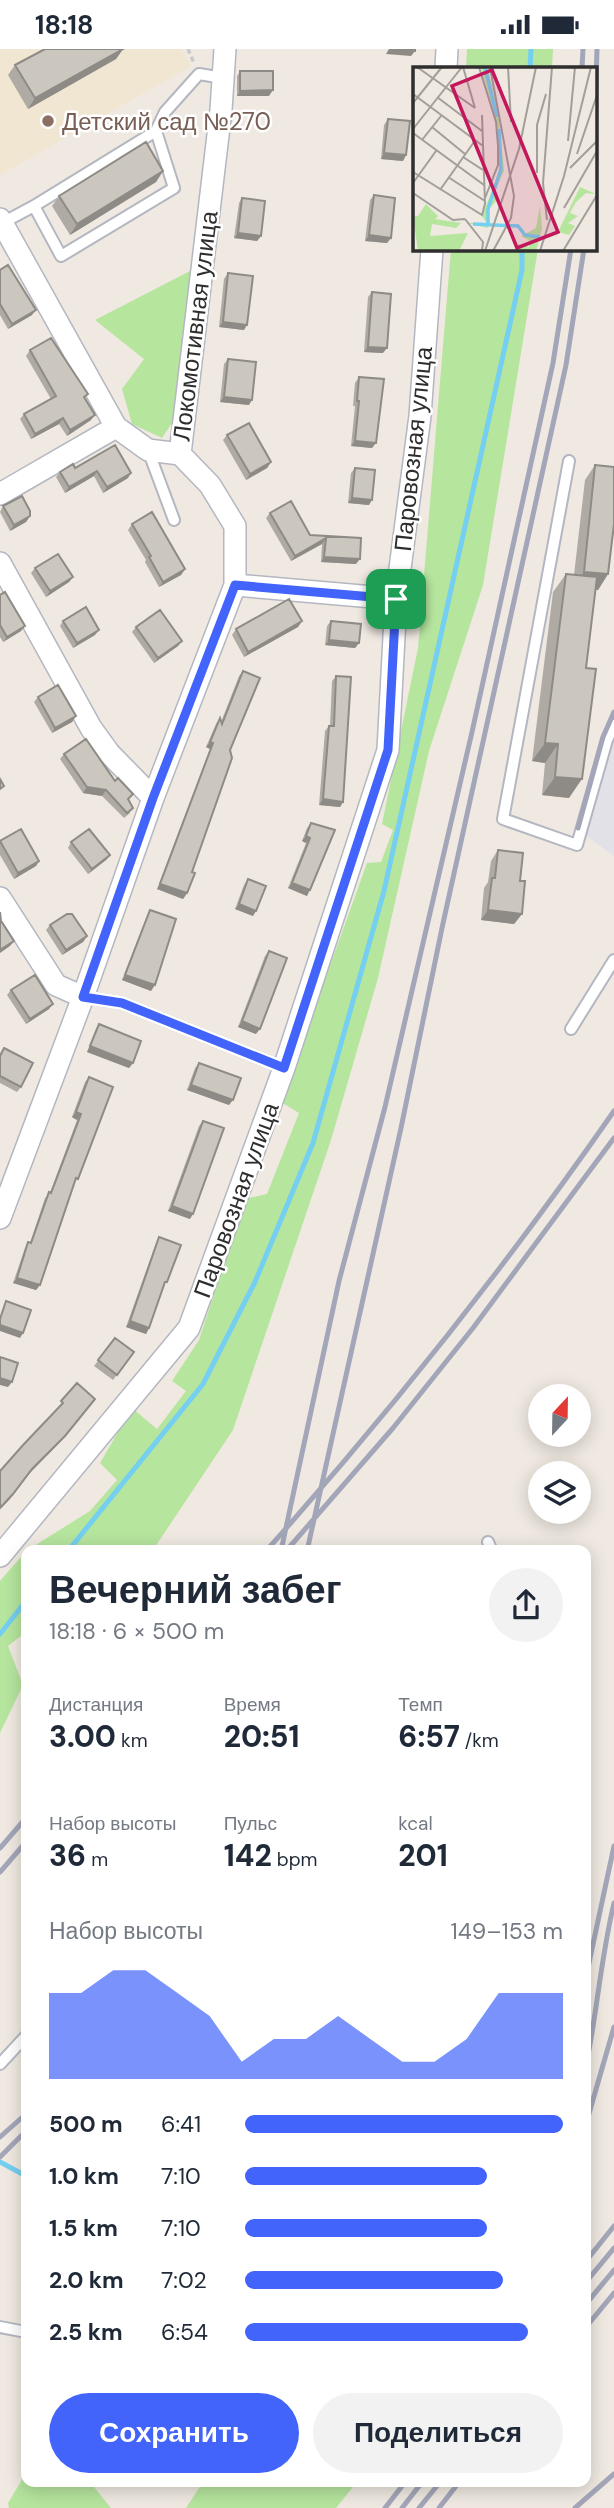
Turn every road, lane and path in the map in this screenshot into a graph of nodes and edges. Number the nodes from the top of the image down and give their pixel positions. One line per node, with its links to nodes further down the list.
1 (225, 49): 4 (street, Локомотивная улица)
2 (447, 49): 3 (street)
3 (446, 67)
4 (223, 78): 5 (lane); 11 (street, Локомотивная улица)
5 (156, 131): 6 (lane); 6 (lane)
6 (34, 206): 7 (lane)
7 (1, 221): 9 (street)
8 (432, 250): 17 (street, Паровозная улица)
9 (116, 427): 10 (street); 13 (street)
10 (148, 450): 11 (street); 14 (lane)
11 (180, 454): 16 (street, Локомотивная улица)
12 (569, 461): 18 (lane)
13 (0, 494)
14 (174, 520)
15 (0, 563): 19 (street)
16 (235, 585): 17 (street); 19 (street)
17 (396, 599): 24 (street, Паровозная улица)
18 (614, 725)
19 (153, 798): 22 (street)
20 (0, 898): 22 (street)
21 (614, 960): 23 (lane)
22 (83, 997): 24 (lane); 25 (street)
23 (571, 1029)
24 (284, 1068): 26 (street, Паровозная улица)
25 (0, 1218)
26 (0, 1556)
27 (21, 2041): 28 (lane)
28 (0, 2064)
29 (1, 2331): 30 (lane)
30 (21, 2332)

